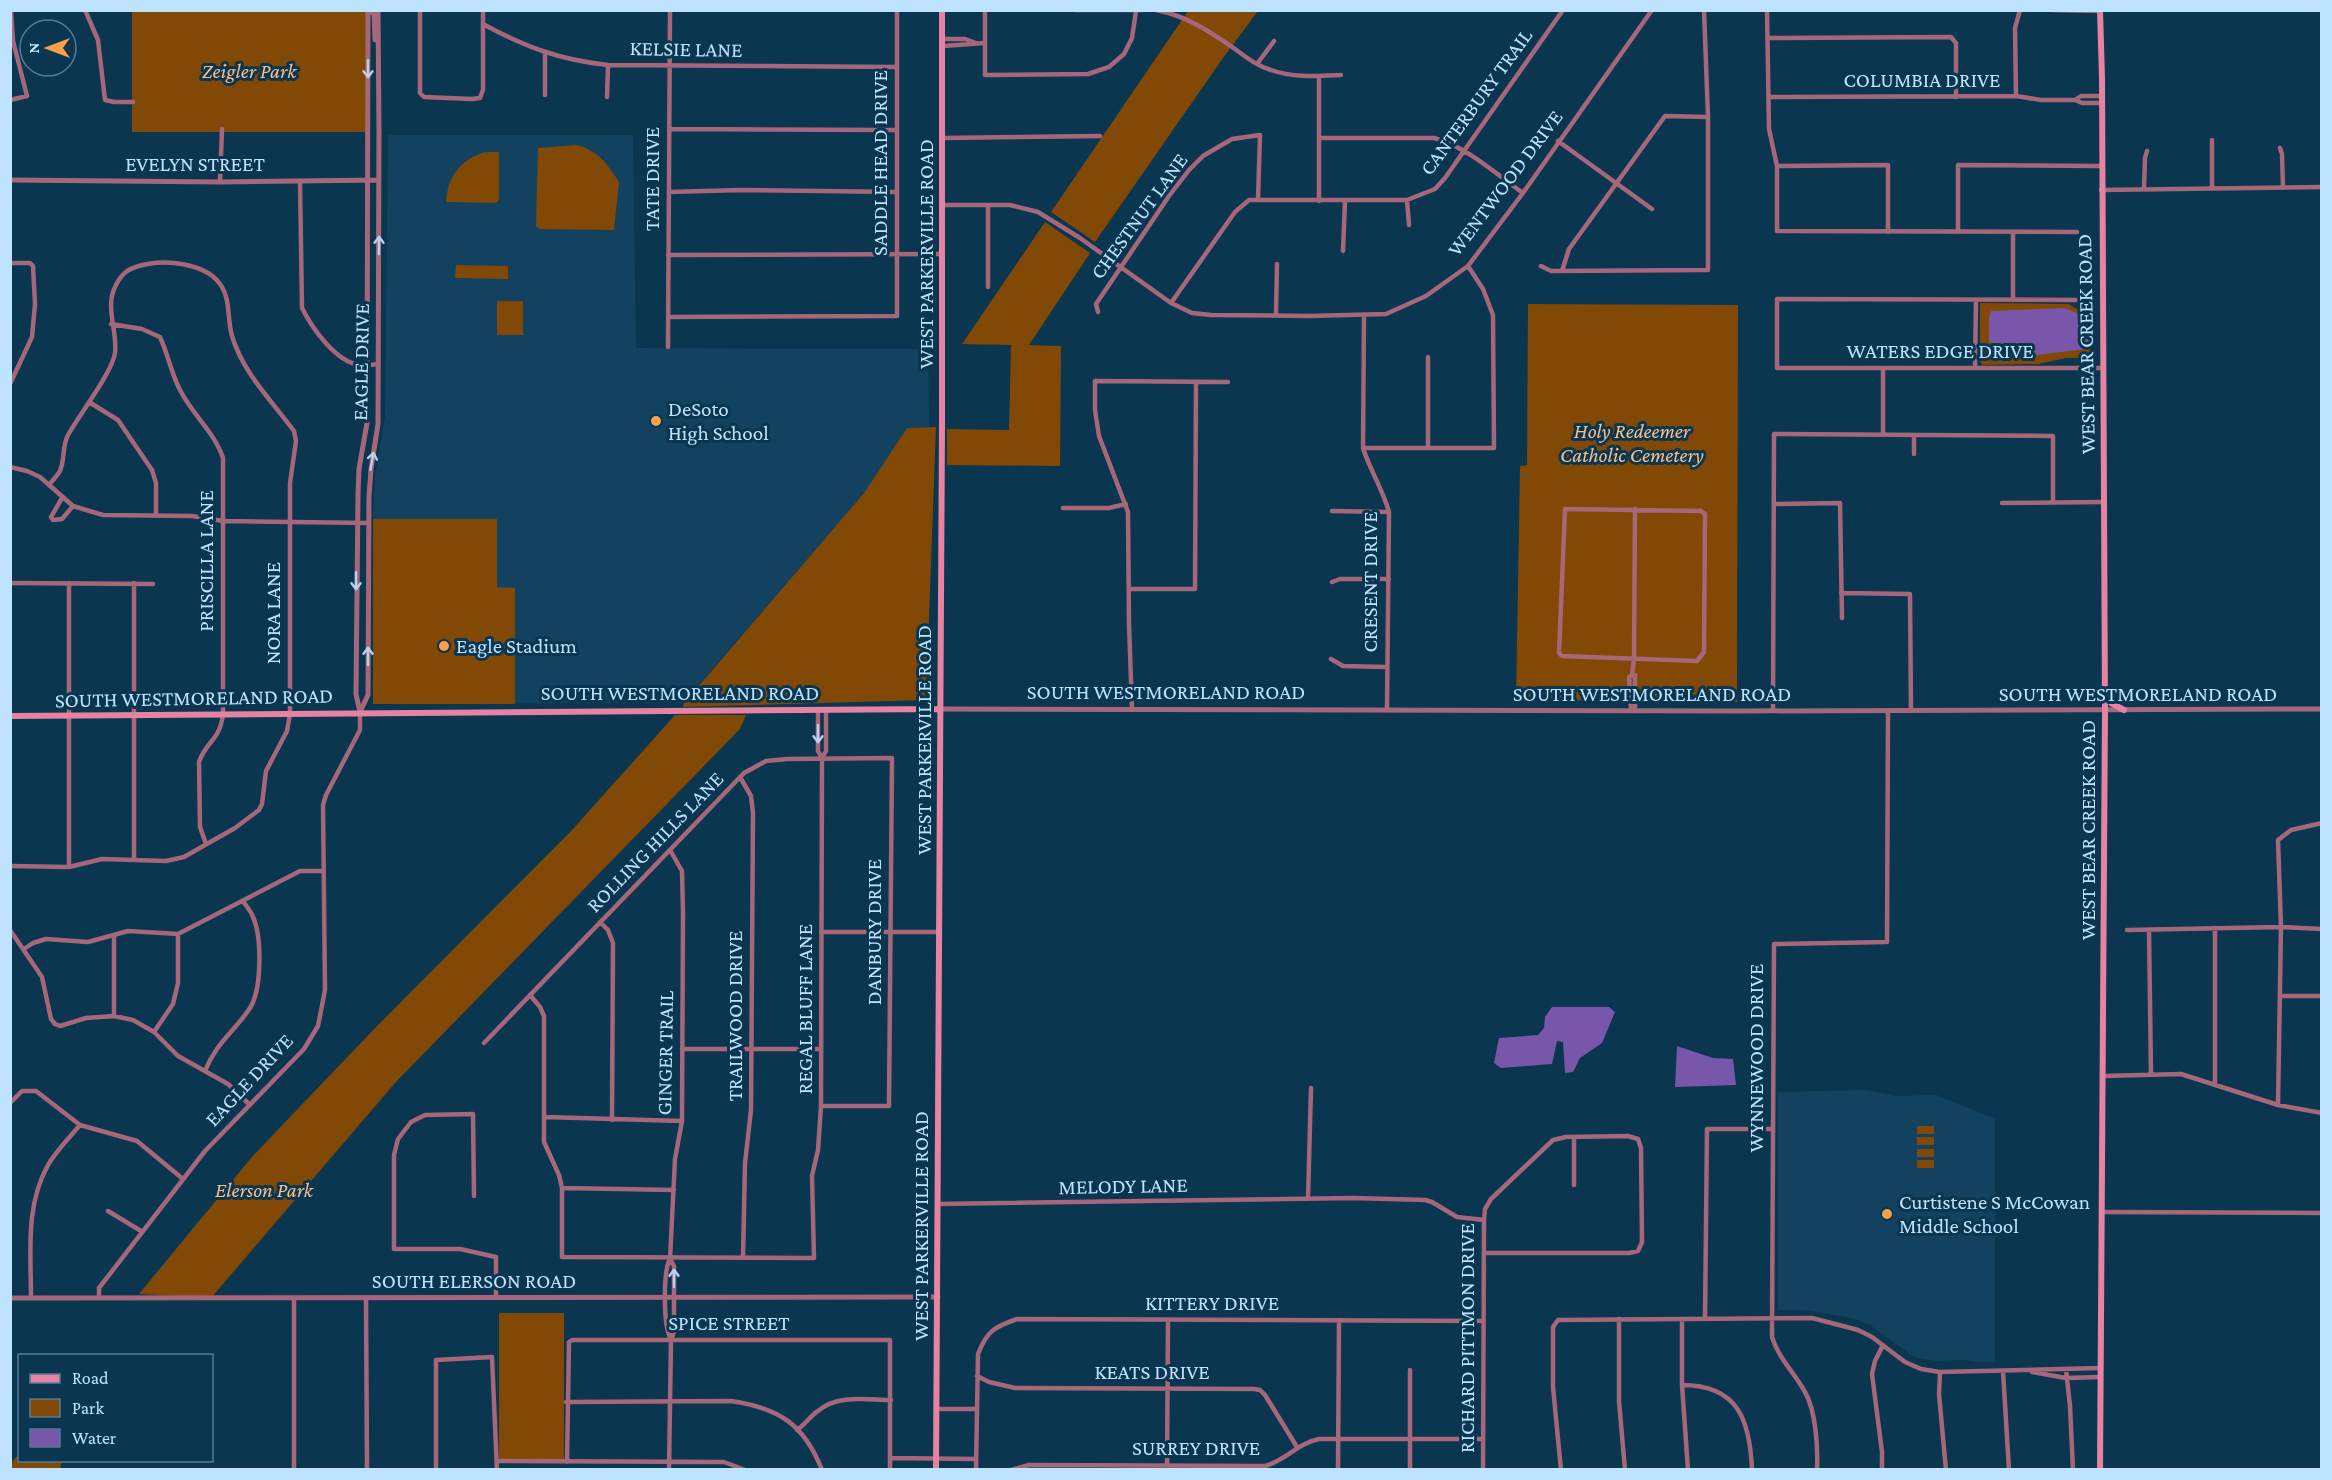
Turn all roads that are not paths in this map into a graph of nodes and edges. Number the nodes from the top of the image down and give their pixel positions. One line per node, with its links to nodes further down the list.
1 (12, 10): 40 (street)
2 (85, 10): 42 (street)
3 (378, 10): 28 (street, EAGLE DRIVE)
4 (420, 10): 22 (street)
5 (483, 10): 22 (street)
6 (670, 10): 31 (street, TATE DRIVE)
7 (897, 10): 32 (street, SADDLE HEAD DRIVE)
8 (942, 10): 25 (main road, WEST PARKERVILLE ROAD)
9 (985, 10): 26 (street)
10 (1075, 10): 19 (street)
11 (1143, 10): 19 (street)
12 (1156, 10): 29 (street)
13 (1563, 10): 56 (street, CANTERBURY TRAIL)
14 (1652, 10): 53 (street, WENTWOOD DRIVE)
15 (1704, 10): 43 (street)
16 (1767, 10): 23 (street)
17 (2020, 10): 36 (street)
18 (368, 11): 28 (street); 44 (street, EAGLE DRIVE, one-way to 44)
19 (1137, 11): 26 (street)
20 (2053, 11): 21 (street)
21 (2100, 11): 41 (main road, WEST BEAR CREEK ROAD)
22 (483, 24): 27 (street, KELSIE LANE)
23 (1768, 38): 38 (street); 39 (street)
24 (1274, 40): 29 (street)
25 (943, 43): 26 (street); 50 (main road, WEST PARKERVILLE ROAD)
26 (985, 43)
27 (545, 53): 30 (street, KELSIE LANE); 35 (street)
28 (378, 59): 45 (street, EAGLE DRIVE)
29 (1257, 64): 34 (street)
30 (608, 65): 31 (street, KELSIE LANE); 37 (street)
31 (669, 66): 32 (street, KELSIE LANE); 47 (street, TATE DRIVE)
32 (896, 67): 48 (street, SADDLE HEAD DRIVE)
33 (1341, 75): 34 (street)
34 (1319, 76): 51 (street)
35 (545, 95)
36 (2016, 96): 39 (street, COLUMBIA DRIVE); 41 (street, COLUMBIA DRIVE)
37 (607, 97)
38 (1769, 97): 39 (street, COLUMBIA DRIVE); 57 (street)
39 (1956, 97)
40 (10, 100)
41 (2102, 100): 58 (main road, WEST BEAR CREEK ROAD)
42 (133, 102)
43 (1708, 117): 64 (street); 96 (street)
44 (368, 127): 45 (street); 60 (street, EAGLE DRIVE)
45 (379, 127): 61 (street, EAGLE DRIVE)
46 (222, 129): 63 (street)
47 (669, 129): 48 (street); 70 (street, TATE DRIVE)
48 (896, 130): 71 (street, SADDLE HEAD DRIVE)
49 (1100, 136): 50 (street)
50 (944, 138): 77 (main road, WEST PARKERVILLE ROAD)
51 (1320, 138): 56 (street); 75 (street)
52 (2212, 140): 65 (street)
53 (1558, 141): 64 (street); 72 (street, WENTWOOD DRIVE)
54 (2280, 148): 68 (street)
55 (2147, 151): 67 (street)
56 (1464, 152): 72 (street); 74 (street, CANTERBURY TRAIL)
57 (1777, 166): 81 (street); 81 (street)
58 (2101, 166): 69 (main road, WEST BEAR CREEK ROAD); 82 (street)
59 (10, 180): 63 (street, EVELYN STREET)
60 (368, 180): 61 (street, EVELYN STREET); 62 (street, EVELYN STREET); 93 (street, EAGLE DRIVE)
61 (379, 180): 94 (street, EAGLE DRIVE, one-way to 61)
62 (300, 181): 63 (street, EVELYN STREET); 110 (street)
63 (220, 182)
64 (1617, 184): 79 (street); 96 (street)
65 (2212, 187): 67 (street); 68 (street)
66 (2322, 187): 68 (street)
67 (2145, 188): 69 (street)
68 (2283, 188)
69 (2101, 190): 113 (main road, WEST BEAR CREEK ROAD)
70 (669, 192): 71 (street); 88 (street, TATE DRIVE)
71 (896, 192): 86 (street, SADDLE HEAD DRIVE)
72 (1523, 193): 91 (street, WENTWOOD DRIVE)
73 (1257, 200): 75 (street, CANTERBURY TRAIL); 95 (street, CHESTNUT LANE); 101 (street)
74 (1407, 200): 76 (street, CANTERBURY TRAIL); 80 (street)
75 (1319, 201): 76 (street, CANTERBURY TRAIL)
76 (1345, 201): 85 (street)
77 (943, 205): 78 (street, WENTWOOD DRIVE); 87 (main road, WEST PARKERVILLE ROAD)
78 (988, 205): 95 (street, WENTWOOD DRIVE); 97 (street)
79 (1652, 209)
80 (1409, 225)
81 (1888, 232): 82 (street)
82 (1958, 232): 83 (street)
83 (2013, 232): 84 (street); 99 (street)
84 (2077, 232)
85 (1343, 251)
86 (896, 254): 87 (street); 88 (street); 105 (street, SADDLE HEAD DRIVE)
87 (941, 254): 154 (main road, WEST PARKERVILLE ROAD)
88 (668, 255): 105 (street, TATE DRIVE)
89 (10, 263): 116 (street)
90 (1277, 264): 103 (street)
91 (1468, 266): 104 (street, WENTWOOD DRIVE); 120 (street)
92 (1541, 266): 96 (street)
93 (368, 268): 94 (street); 110 (street, EAGLE DRIVE)
94 (378, 268): 109 (street, EAGLE DRIVE)
95 (1120, 268): 101 (street, WENTWOOD DRIVE); 102 (street, CHESTNUT LANE)
96 (1562, 271)
97 (988, 287)
98 (1976, 300): 99 (street); 111 (street, WATERS EDGE DRIVE); 112 (street)
99 (2013, 300): 100 (street)
100 (2079, 300)
101 (1171, 303): 103 (street, WENTWOOD DRIVE)
102 (1098, 312)
103 (1276, 314): 104 (street, WENTWOOD DRIVE)
104 (1364, 315): 121 (street, CRESENT DRIVE)
105 (668, 317): 107 (street, TATE DRIVE)
106 (111, 324): 117 (street); 137 (street, NORA LANE); 138 (street, PRISCILLA LANE)
107 (668, 347)
108 (1428, 357): 120 (street)
109 (378, 364): 110 (street); 140 (street, EAGLE DRIVE, one-way to 109)
110 (368, 365): 139 (street, EAGLE DRIVE)
111 (1883, 368): 112 (street, WATERS EDGE DRIVE); 118 (street)
112 (1975, 368): 113 (street, WATERS EDGE DRIVE)
113 (2104, 368): 127 (main road, WEST BEAR CREEK ROAD)
114 (1228, 381): 115 (street)
115 (1196, 382): 129 (street); 147 (street)
116 (10, 384)
117 (89, 402): 124 (street); 136 (street)
118 (1883, 435): 119 (street); 130 (street)
119 (1914, 435): 122 (street); 126 (street)
120 (1428, 446): 121 (street)
121 (1363, 447): 135 (street, CRESENT DRIVE)
122 (1914, 454)
123 (10, 466): 124 (street)
124 (49, 485): 125 (street)
125 (62, 498): 131 (street); 131 (street)
126 (2053, 502): 127 (street); 128 (street)
127 (2104, 502): 153 (main road, WEST BEAR CREEK ROAD)
128 (2002, 503)
129 (1126, 504): 132 (street); 147 (street)
130 (1774, 504): 148 (street); 160 (street)
131 (73, 506): 136 (street)
132 (1063, 508)
133 (1635, 509): 151 (street); 151 (street); 151 (street)
134 (1332, 511): 135 (street)
135 (1389, 512): 141 (street, CRESENT DRIVE)
136 (156, 516): 138 (street)
137 (290, 520): 138 (street); 139 (street); 168 (street, NORA LANE)
138 (223, 521): 167 (street, PRISCILLA LANE)
139 (357, 522): 140 (street); 166 (street, EAGLE DRIVE, one-way to 166)
140 (369, 523): 166 (street, EAGLE DRIVE, one-way to 140)
141 (1389, 579): 142 (street); 152 (street, CRESENT DRIVE)
142 (1332, 582)
143 (10, 583): 144 (street)
144 (69, 583): 145 (street); 170 (street)
145 (134, 583): 146 (street); 171 (street)
146 (153, 584)
147 (1129, 589): 155 (street)
148 (1841, 593): 149 (street); 165 (street)
149 (1842, 618)
150 (1331, 659): 152 (street)
151 (1634, 659): 163 (street)
152 (1387, 667): 156 (street, CRESENT DRIVE)
153 (2105, 688): 161 (main road, WEST BEAR CREEK ROAD); 162 (main road)
154 (940, 709): 155 (street, SOUTH WESTMORELAND ROAD); 159 (main road, SOUTH WESTMORELAND ROAD); 192 (main road, WEST PARKERVILLE ROAD)
155 (1132, 709): 156 (street, SOUTH WESTMORELAND ROAD)
156 (1387, 709): 163 (street, SOUTH WESTMORELAND ROAD)
157 (2322, 709): 162 (street, SOUTH WESTMORELAND ROAD)
158 (818, 710): 159 (main road, SOUTH WESTMORELAND ROAD); 166 (main road, SOUTH WESTMORELAND ROAD); 172 (street, REGAL BLUFF LANE, one-way to 172)
159 (826, 710): 172 (street, REGAL BLUFF LANE)
160 (1773, 710): 163 (street, SOUTH WESTMORELAND ROAD); 164 (street, SOUTH WESTMORELAND ROAD)
161 (2105, 710): 162 (street, SOUTH WESTMORELAND ROAD); 165 (street, SOUTH WESTMORELAND ROAD); 207 (main road, WEST BEAR CREEK ROAD)
162 (2124, 710)
163 (1633, 711)
164 (1888, 711): 165 (street, SOUTH WESTMORELAND ROAD); 219 (street, WYNNEWOOD DRIVE)
165 (1911, 711)
166 (360, 712): 168 (main road, SOUTH WESTMORELAND ROAD); 181 (street, EAGLE DRIVE)
167 (223, 714): 168 (main road, SOUTH WESTMORELAND ROAD); 171 (main road, SOUTH WESTMORELAND ROAD); 176 (street, PRISCILLA LANE)
168 (290, 714): 176 (street, NORA LANE)
169 (10, 716): 170 (main road, SOUTH WESTMORELAND ROAD)
170 (69, 716): 171 (main road, SOUTH WESTMORELAND ROAD); 180 (street)
171 (135, 716): 178 (street)
172 (822, 758): 173 (street, ROLLING HILLS LANE); 174 (street, ROLLING HILLS LANE); 190 (street, REGAL BLUFF LANE)
173 (892, 758): 191 (street, DANBURY DRIVE)
174 (740, 777): 177 (street, ROLLING HILLS LANE); 203 (street, TRAILWOOD DRIVE)
175 (2322, 823): 184 (street)
176 (206, 844): 178 (street, NORA LANE)
177 (670, 850): 183 (street, ROLLING HILLS LANE); 202 (street, GINGER TRAIL)
178 (134, 860): 180 (street, NORA LANE)
179 (10, 866): 180 (street, NORA LANE)
180 (69, 867)
181 (324, 871): 182 (street); 211 (street, EAGLE DRIVE)
182 (243, 901): 193 (street); 205 (street)
183 (600, 922): 196 (street, ROLLING HILLS LANE); 216 (street)
184 (2281, 927): 185 (street); 186 (street); 197 (street)
185 (2214, 928): 189 (street); 208 (street)
186 (2322, 929)
187 (10, 930): 195 (street)
188 (2127, 930): 189 (street)
189 (2149, 930): 206 (street)
190 (821, 932): 191 (street); 204 (street, REGAL BLUFF LANE)
191 (890, 932): 192 (street); 212 (street, DANBURY DRIVE)
192 (939, 932): 227 (main road, WEST PARKERVILLE ROAD)
193 (178, 934): 194 (street); 200 (street)
194 (114, 935): 195 (street); 199 (street)
195 (24, 949): 199 (street)
196 (530, 995): 201 (street, ROLLING HILLS LANE); 215 (street)
197 (2280, 996): 198 (street); 213 (street)
198 (2322, 996)
199 (114, 1016): 200 (street)
200 (154, 1032): 205 (street)
201 (484, 1043)
202 (682, 1049): 203 (street); 217 (street, GINGER TRAIL)
203 (752, 1049): 204 (street); 234 (street, TRAILWOOD DRIVE)
204 (821, 1049): 212 (street, REGAL BLUFF LANE)
205 (205, 1071): 211 (street)
206 (2151, 1074): 207 (street); 208 (street)
207 (2103, 1076): 229 (main road, WEST BEAR CREEK ROAD)
208 (2215, 1085): 213 (street)
209 (1311, 1088): 226 (street)
210 (11, 1100): 218 (street)
211 (250, 1105): 221 (street, EAGLE DRIVE)
212 (820, 1106): 234 (street, REGAL BLUFF LANE)
213 (2278, 1106): 214 (street)
214 (2322, 1113)
215 (544, 1117): 216 (street); 223 (street)
216 (612, 1120): 217 (street)
217 (682, 1121): 224 (street, GINGER TRAIL)
218 (80, 1125): 221 (street); 240 (street)
219 (1772, 1129): 247 (street); 248 (street, WYNNEWOOD DRIVE)
220 (1574, 1137): 222 (street); 231 (street, RICHARD PITTMON DRIVE); 233 (street, RICHARD PITTMON DRIVE)
221 (183, 1179): 232 (street, EAGLE DRIVE)
222 (1574, 1185)
223 (562, 1188): 224 (street); 235 (street)
224 (674, 1190): 235 (street, GINGER TRAIL)
225 (474, 1196): 244 (street)
226 (1308, 1199): 227 (street, MELODY LANE); 231 (street, MELODY LANE)
227 (938, 1204): 238 (main road, WEST PARKERVILLE ROAD)
228 (108, 1211): 232 (street)
229 (2101, 1212): 230 (street); 254 (main road, WEST BEAR CREEK ROAD)
230 (2322, 1213)
231 (1484, 1220): 233 (street, RICHARD PITTMON DRIVE)
232 (141, 1231): 241 (street, EAGLE DRIVE)
233 (1484, 1253): 251 (street, RICHARD PITTMON DRIVE)
234 (743, 1258): 235 (street)
235 (670, 1259): 236 (street, GINGER TRAIL); 237 (street, GINGER TRAIL, one-way to 235)
236 (666, 1297): 237 (street, SOUTH ELERSON ROAD); 244 (street, SOUTH ELERSON ROAD); 252 (street, GINGER TRAIL)
237 (674, 1297): 238 (street, SOUTH ELERSON ROAD); 252 (street, GINGER TRAIL)
238 (938, 1297): 268 (main road, WEST PARKERVILLE ROAD)
239 (10, 1298): 240 (street, SOUTH ELERSON ROAD)
240 (31, 1298): 241 (street, SOUTH ELERSON ROAD)
241 (99, 1298): 242 (street, SOUTH ELERSON ROAD)
242 (294, 1298): 243 (street, SOUTH ELERSON ROAD); 282 (street)
243 (366, 1298): 244 (street, SOUTH ELERSON ROAD); 283 (street)
244 (496, 1298)
245 (1619, 1319): 246 (street); 296 (street); 297 (street)
246 (1682, 1319): 247 (street); 263 (street)
247 (1705, 1319): 248 (street)
248 (1771, 1319): 253 (street); 300 (street, WYNNEWOOD DRIVE)
249 (1168, 1320): 250 (street, KITTERY DRIVE); 260 (street, KITTERY DRIVE); 264 (street)
250 (1339, 1320): 251 (street, KITTERY DRIVE); 271 (street)
251 (1484, 1321): 273 (street, RICHARD PITTMON DRIVE)
252 (670, 1339): 265 (street, SPICE STREET); 266 (street, GINGER TRAIL); 267 (street, SPICE STREET)
253 (1883, 1345): 259 (street); 301 (street)
254 (2100, 1368): 255 (street); 261 (main road, WEST BEAR CREEK ROAD)
255 (2066, 1369): 257 (street); 262 (street)
256 (1410, 1370): 272 (street)
257 (2023, 1370): 258 (street); 262 (street)
258 (2003, 1371): 259 (street); 303 (street)
259 (1940, 1372): 302 (street)
260 (977, 1376): 264 (street, KEATS DRIVE); 269 (street, KITTERY DRIVE)
261 (2100, 1377): 262 (street); 305 (main road, WEST BEAR CREEK ROAD)
262 (2066, 1378): 304 (street)
263 (1682, 1385): 298 (street); 299 (street)
264 (1168, 1388): 274 (street, KEATS DRIVE); 281 (street)
265 (891, 1400): 270 (street); 275 (street)
266 (670, 1401): 267 (street); 270 (street); 279 (street, GINGER TRAIL)
267 (566, 1402): 280 (street)
268 (936, 1409): 269 (street); 276 (main road, WEST PARKERVILLE ROAD)
269 (977, 1409): 277 (street, KITTERY DRIVE)
270 (797, 1430): 288 (street)
271 (1338, 1438): 272 (street, SURREY DRIVE); 274 (street, SURREY DRIVE); 293 (street)
272 (1410, 1439): 273 (street, SURREY DRIVE); 294 (street)
273 (1483, 1439): 295 (street, RICHARD PITTMON DRIVE)
274 (1297, 1447): 281 (street, SURREY DRIVE)
275 (891, 1458): 276 (street); 289 (street)
276 (936, 1458): 277 (street); 290 (main road, WEST PARKERVILLE ROAD)
277 (976, 1459): 291 (street, KITTERY DRIVE)
278 (497, 1461): 280 (street); 284 (street); 285 (street)
279 (669, 1461): 280 (street); 286 (street, GINGER TRAIL); 287 (street)
280 (567, 1462)
281 (1167, 1467): 292 (street, SURREY DRIVE)
282 (294, 1470)
283 (367, 1470)
284 (436, 1470)
285 (497, 1470)
286 (669, 1470)
287 (745, 1470)
288 (822, 1470)
289 (890, 1470)
290 (936, 1470)
291 (976, 1470)
292 (1011, 1470)
293 (1338, 1470)
294 (1410, 1470)
295 (1483, 1470)
296 (1560, 1470)
297 (1625, 1470)
298 (1688, 1470)
299 (1752, 1470)
300 (1817, 1470)
301 (1882, 1470)
302 (1946, 1470)
303 (2009, 1470)
304 (2073, 1470)
305 (2100, 1470)

